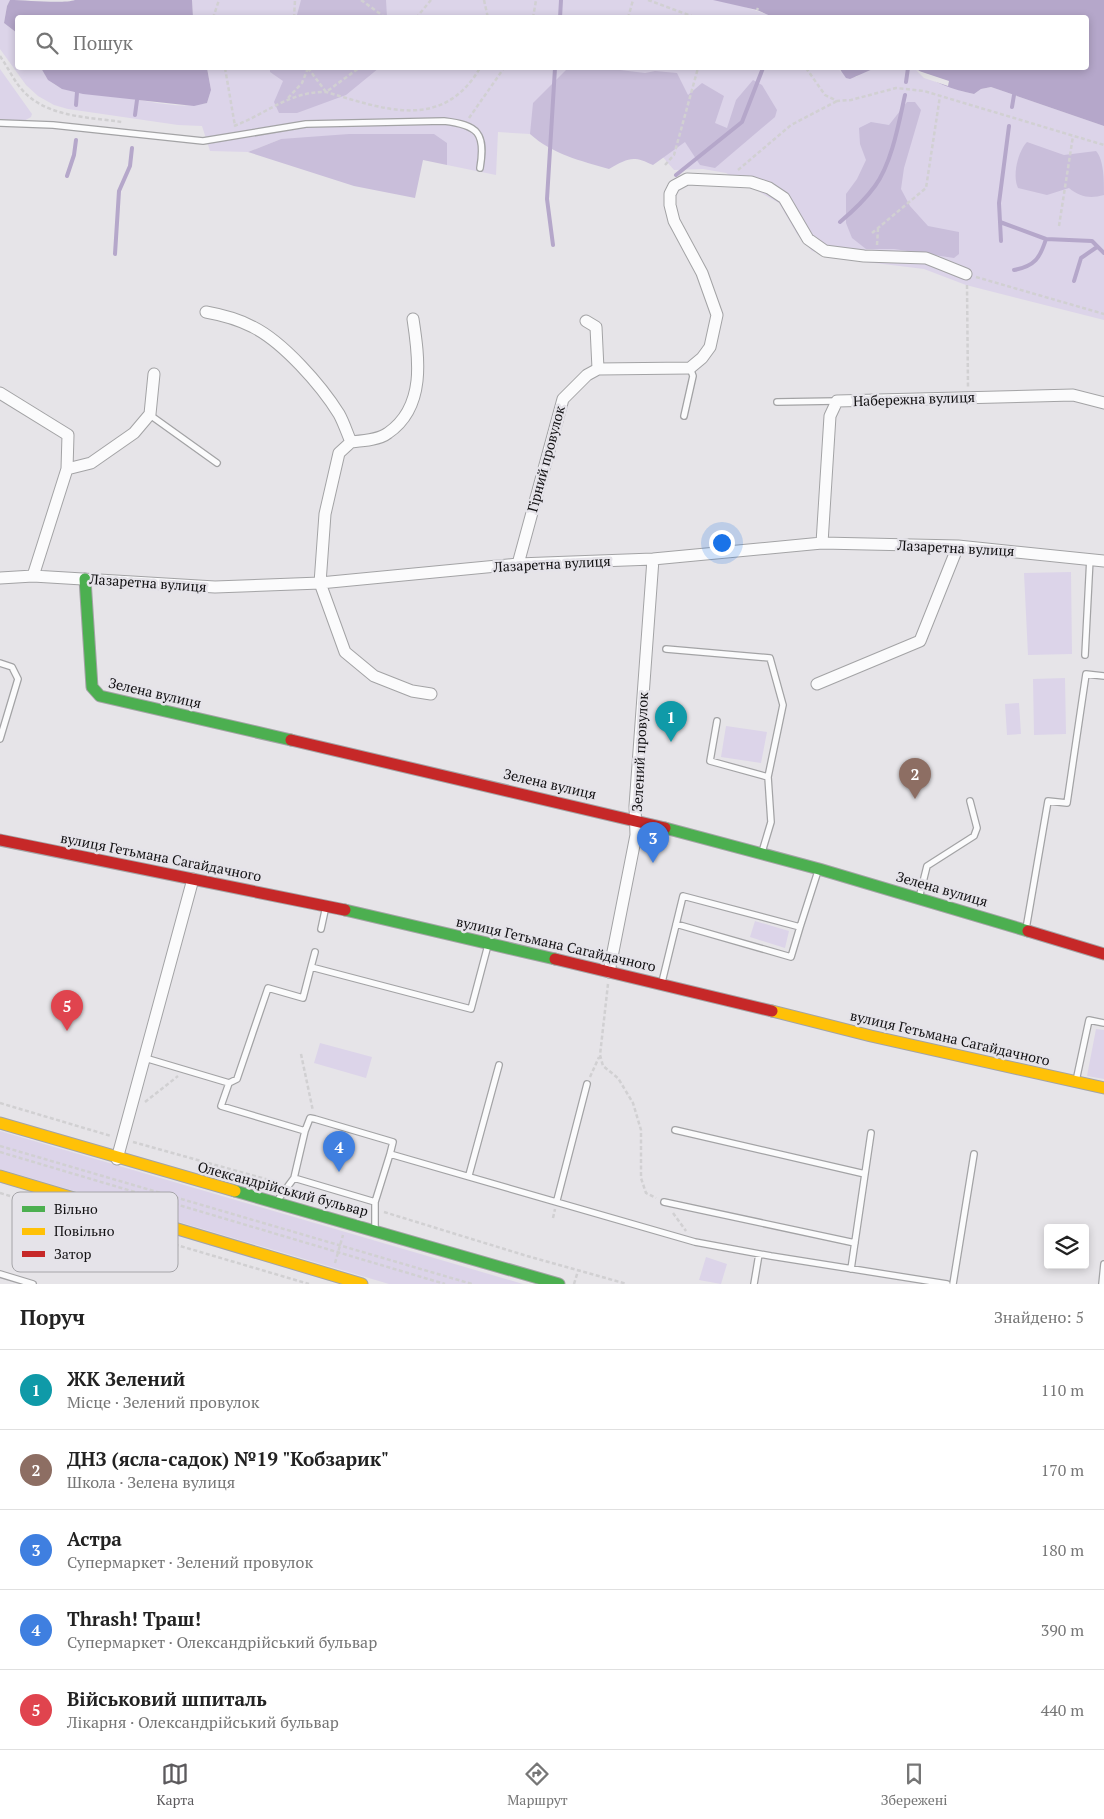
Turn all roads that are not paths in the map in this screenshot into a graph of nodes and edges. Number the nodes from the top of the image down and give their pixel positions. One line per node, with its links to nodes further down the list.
1 (0, 123): 2 (lane)
2 (480, 168)
3 (966, 274): 7 (street)
4 (206, 312): 16 (street)
5 (413, 319): 16 (street)
6 (586, 321): 8 (street)
7 (690, 368): 8 (street); 15 (lane)
8 (598, 369): 24 (street, Гірний провулок)
9 (154, 374): 14 (street)
10 (0, 394): 18 (street)
11 (837, 401): 12 (lane); 13 (street, Набережна вулиця); 19 (street, Набережна вулиця)
12 (777, 402)
13 (1104, 403)
14 (150, 414): 17 (lane); 18 (street)
15 (684, 416)
16 (351, 442): 28 (street)
17 (217, 463)
18 (67, 469): 25 (street)
19 (822, 543): 20 (street, Лазаретна вулиця); 22 (street, Лазаретна вулиця)
20 (958, 546): 21 (street, Лазаретна вулиця); 33 (street)
21 (1090, 558): 23 (street, Лазаретна вулиця); 30 (lane)
22 (653, 559): 24 (street, Лазаретна вулиця); 39 (street, Зелений провулок)
23 (1104, 561)
24 (518, 564): 28 (street, Лазаретна вулиця)
25 (33, 576): 26 (street, Лазаретна вулиця); 27 (street, Лазаретна вулиця)
26 (0, 578)
27 (84, 579): 28 (street, Лазаретна вулиця); 39 (street, Зелена вулиця)
28 (320, 583): 34 (street)
29 (666, 649): 37 (lane)
30 (1085, 655)
31 (0, 663): 36 (lane)
32 (1104, 676): 49 (lane)
33 (817, 684)
34 (431, 694)
35 (716, 721): 37 (lane)
36 (0, 738)
37 (768, 777): 41 (lane)
38 (970, 801): 44 (lane)
39 (636, 820): 41 (street, Зелена вулиця); 54 (street, Зелений провулок)
40 (0, 840): 43 (street, вулиця Гетьмана Сагайдачного)
41 (761, 853): 42 (street, Зелена вулиця)
42 (819, 869): 44 (street, Зелена вулиця); 47 (lane)
43 (193, 879): 45 (street, вулиця Гетьмана Сагайдачного); 57 (street)
44 (919, 898): 49 (street, Зелена вулиця)
45 (326, 906): 48 (lane); 50 (street, вулиця Гетьмана Сагайдачного)
46 (676, 924): 47 (lane); 47 (lane); 55 (lane)
47 (800, 927)
48 (321, 928)
49 (1026, 929): 52 (street, Зелена вулиця)
50 (488, 945): 53 (lane); 54 (street, вулиця Гетьмана Сагайдачного)
51 (315, 952): 53 (lane)
52 (1104, 954)
53 (311, 967): 60 (lane)
54 (609, 972): 55 (street, вулиця Гетьмана Сагайдачного)
55 (662, 983): 59 (street, вулиця Гетьмана Сагайдачного)
56 (1104, 1023): 59 (lane)
57 (145, 1058): 60 (lane); 69 (street)
58 (498, 1065): 71 (lane)
59 (1076, 1081): 62 (street, вулиця Гетьмана Сагайдачного)
60 (229, 1083): 65 (lane)
61 (587, 1084): 75 (lane)
62 (1104, 1088)
63 (0, 1123): 69 (street, Олександрійський бульвар)
64 (674, 1130): 70 (lane)
65 (306, 1131): 67 (lane); 73 (lane)
66 (871, 1133): 70 (lane)
67 (390, 1154): 71 (lane); 76 (lane)
68 (974, 1154): 92 (lane)
69 (118, 1159): 78 (street, Олександрійський бульвар)
70 (865, 1174): 81 (lane)
71 (469, 1175): 75 (lane)
72 (0, 1176): 74 (street)
73 (294, 1178): 76 (lane); 78 (lane)
74 (53, 1192)
75 (557, 1200): 82 (lane)
76 (375, 1202): 80 (lane)
77 (664, 1202): 81 (lane)
78 (275, 1203): 80 (street, Олександрійський бульвар)
79 (178, 1229): 88 (street)
80 (375, 1229): 89 (street, Олександрійський бульвар)
81 (855, 1243): 84 (lane)
82 (759, 1254): 84 (lane); 90 (lane)
83 (1104, 1264): 86 (lane)
84 (850, 1269): 91 (lane)
85 (0, 1274): 87 (lane)
86 (1103, 1282)
87 (33, 1284)
88 (362, 1284)
89 (559, 1284)
90 (754, 1284)
91 (947, 1284)
92 (953, 1284)

